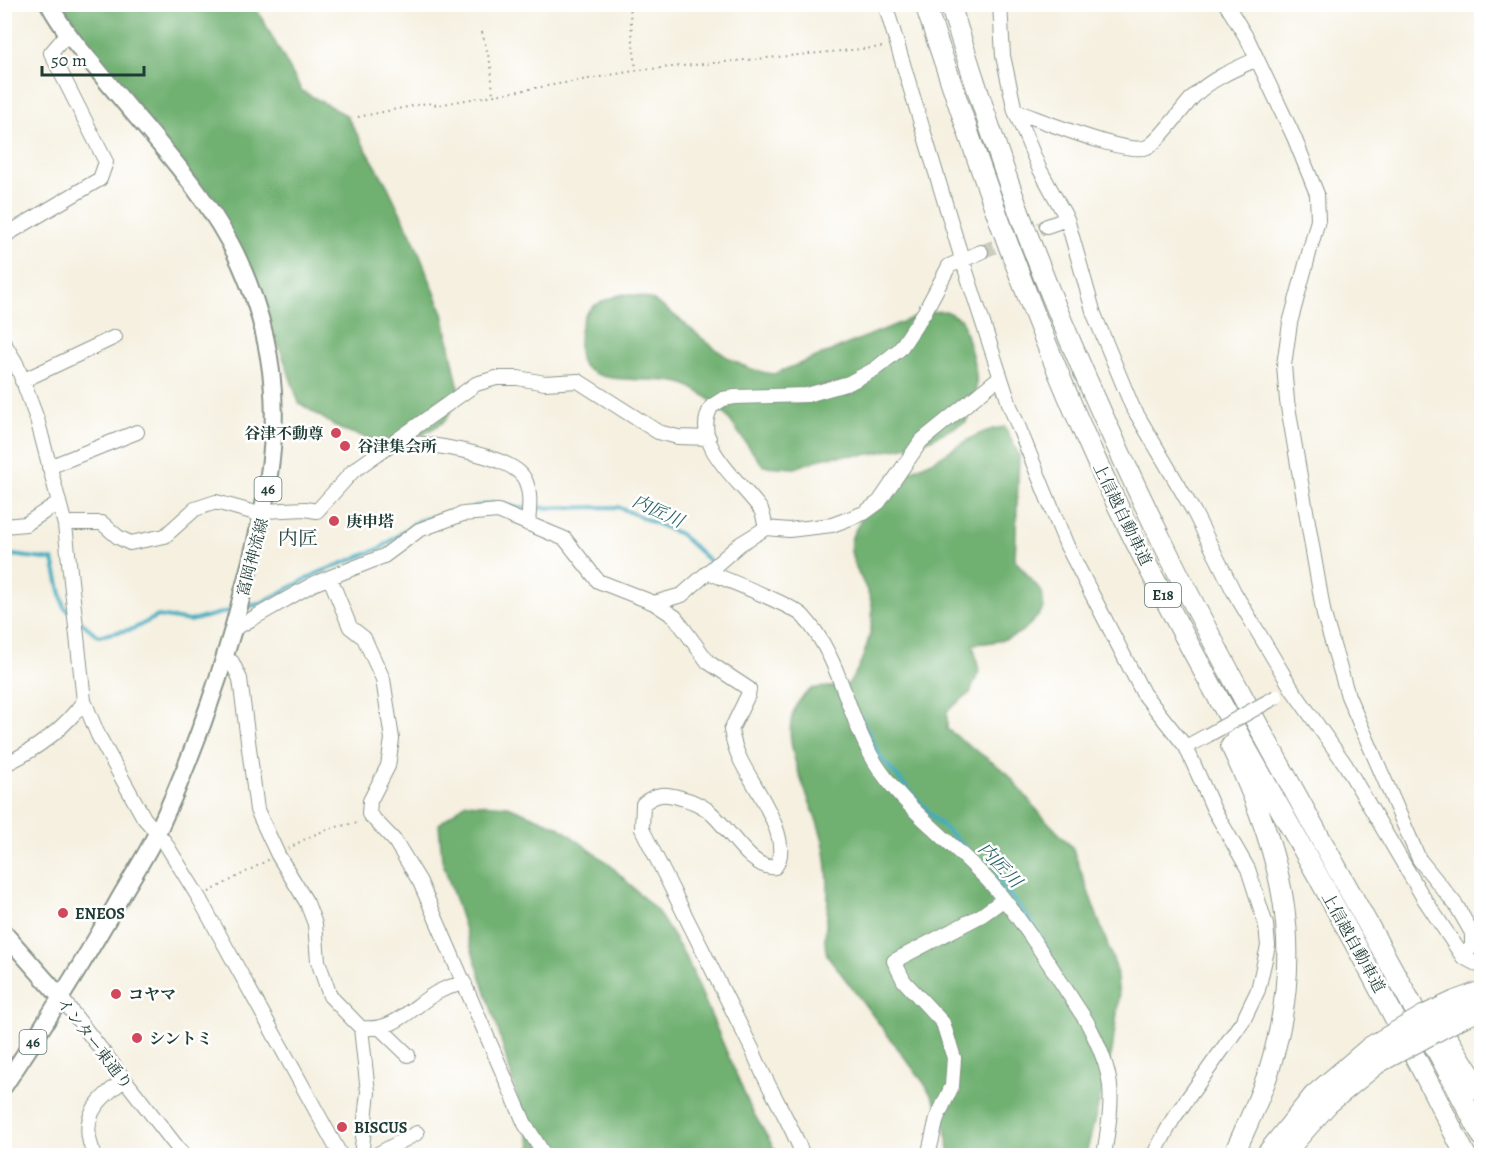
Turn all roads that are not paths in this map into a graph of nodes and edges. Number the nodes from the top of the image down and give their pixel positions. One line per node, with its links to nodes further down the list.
1 (49, 4): 7 (main road, 富岡神流線 / 46)
2 (885, 4): 14 (street)
3 (926, 4): 22 (highway, 上信越自動車道 / E18)
4 (950, 4): 39 (highway, 上信越自動車道 / E18)
5 (1000, 4): 9 (street)
6 (1226, 4): 8 (street)
7 (68, 33): 12 (street); 25 (main road, 富岡神流線 / 46)
8 (1257, 59): 9 (street); 43 (street)
9 (1015, 111): 10 (street)
10 (1067, 219): 11 (street); 35 (street)
11 (1047, 226)
12 (4, 236)
13 (981, 252): 14 (street)
14 (962, 259): 17 (street); 20 (street)
15 (116, 337): 18 (street)
16 (4, 343): 18 (street)
17 (1000, 377): 29 (street); 37 (street)
18 (22, 381): 23 (street)
19 (137, 432): 23 (street)
20 (709, 438): 21 (street); 29 (street)
21 (395, 442): 25 (street); 26 (street)
22 (1097, 462): 69 (highway); 72 (highway, 上信越自動車道 / E18)
23 (49, 467): 24 (street)
24 (59, 502): 27 (street); 28 (street)
25 (264, 513): 27 (street); 33 (main road, 富岡神流線 / 46)
26 (528, 524): 31 (street); 32 (street)
27 (65, 525): 36 (street)
28 (4, 526)
29 (766, 528): 30 (street)
30 (708, 572): 32 (street); 41 (street)
31 (330, 578): 33 (street); 45 (street)
32 (654, 603): 65 (street)
33 (234, 629): 34 (main road, 富岡神流線 / 46)
34 (224, 658): 40 (main road, 富岡神流線 / 46); 50 (street)
35 (1292, 689): 37 (street, bridge); 43 (street)
36 (84, 701): 38 (street); 40 (street)
37 (1186, 747): 68 (street)
38 (4, 765)
39 (1310, 816): 56 (highway); 58 (highway, 上信越自動車道 / E18)
40 (157, 834): 47 (main road, 富岡神流線 / 46); 61 (street)
41 (1003, 900): 66 (street); 67 (street)
42 (4, 933): 47 (main road, インター東通り)
43 (1463, 957): 44 (street)
44 (1482, 967)
45 (465, 984): 51 (street); 64 (street)
46 (1482, 991): 48 (highway)
47 (62, 999): 54 (street, インター東通り); 55 (main road, 富岡神流線 / 46)
48 (1459, 1009): 49 (highway); 53 (highway, bridge)
49 (1482, 1010)
50 (361, 1028): 51 (street); 62 (street)
51 (380, 1028): 52 (street)
52 (408, 1055)
53 (1374, 1055): 70 (highway); 71 (highway)
54 (123, 1081): 59 (street); 60 (street, インター東通り)
55 (4, 1086)
56 (1482, 1093)
57 (417, 1133): 63 (street)
58 (1482, 1136)
59 (95, 1155)
60 (184, 1155)
61 (341, 1155)
62 (361, 1155)
63 (374, 1155)
64 (545, 1155)
65 (803, 1155)
66 (928, 1155)
67 (1104, 1155)
68 (1153, 1155)
69 (1233, 1155)
70 (1265, 1155)
71 (1282, 1155)
72 (1466, 1155)

